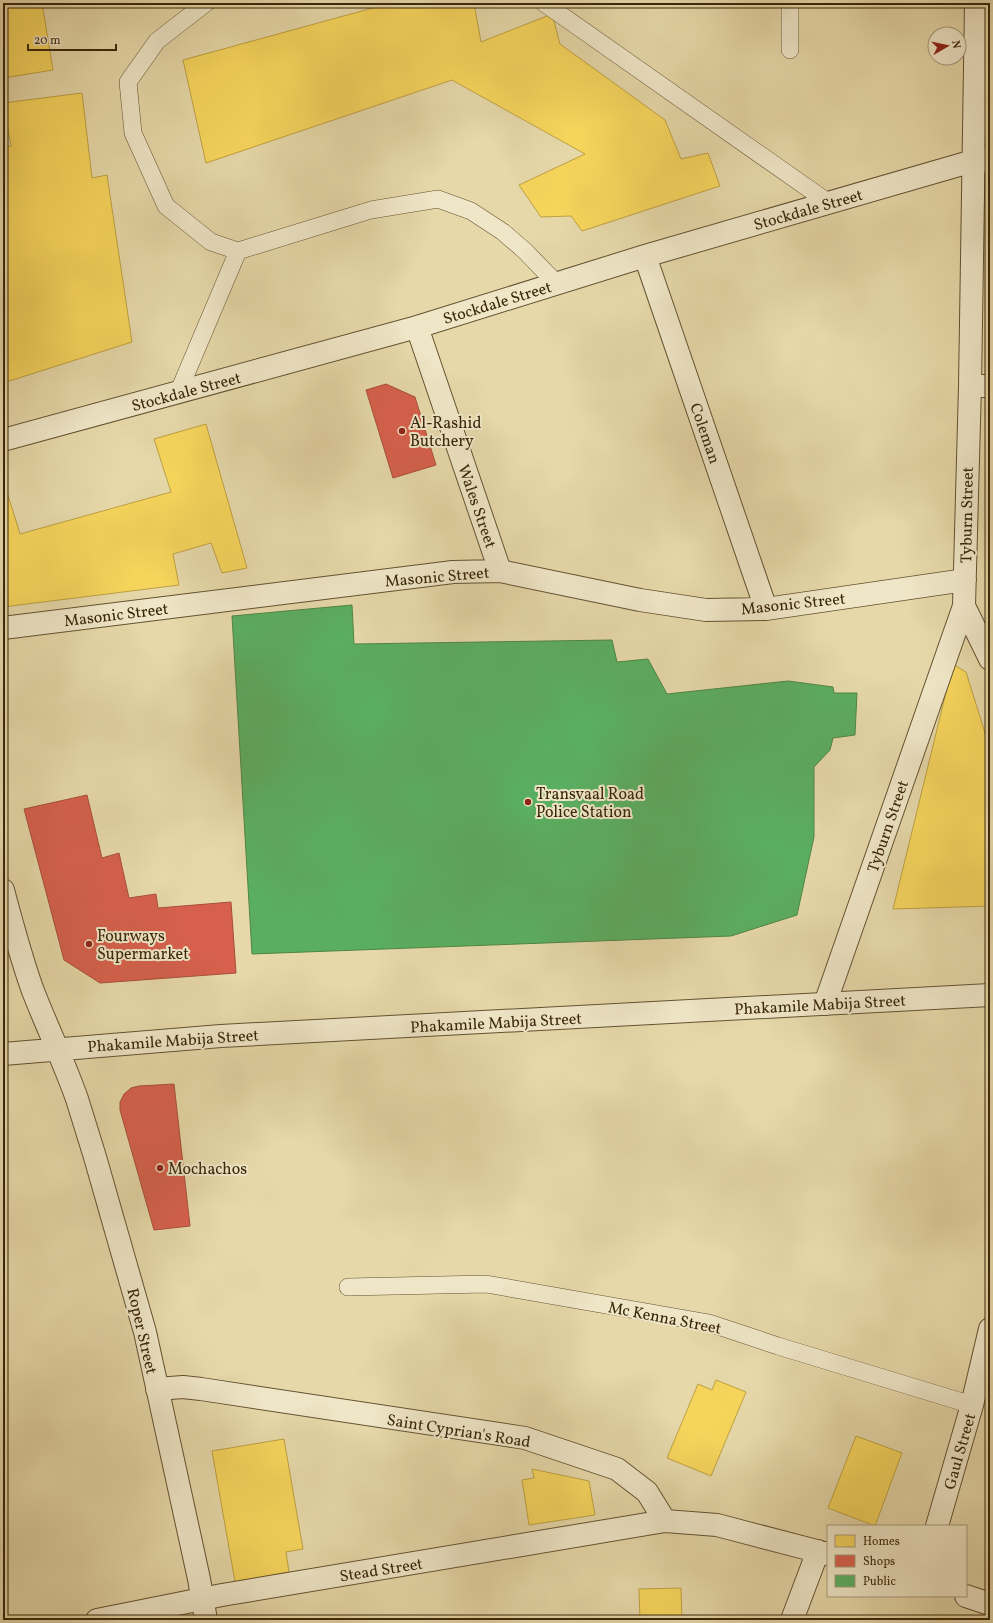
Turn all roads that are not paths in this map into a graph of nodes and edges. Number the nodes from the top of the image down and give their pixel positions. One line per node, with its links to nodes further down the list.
1 (206, 3): 8 (lane)
2 (544, 3): 7 (lane)
3 (790, 3): 5 (lane)
4 (976, 3): 6 (street, Tyburn Street)
5 (790, 50)
6 (981, 161): 7 (street, Stockdale Street); 12 (street, Tyburn Street)
7 (829, 203): 9 (street, Stockdale Street)
8 (238, 251): 10 (lane); 13 (lane)
9 (645, 256): 10 (street, Stockdale Street); 18 (street, Coleman)
10 (557, 284): 11 (street, Stockdale Street)
11 (417, 327): 13 (street, Stockdale Street); 15 (street, Wales Street)
12 (980, 386): 16 (street, Tyburn Street)
13 (178, 393): 14 (street, Stockdale Street)
14 (3, 440)
15 (500, 571): 18 (street, Masonic Street); 19 (street, Masonic Street)
16 (965, 580): 17 (street, Tyburn Street); 18 (street, Masonic Street)
17 (964, 606): 20 (street); 23 (street, Tyburn Street)
18 (766, 609)
19 (3, 628)
20 (990, 659)
21 (3, 890): 24 (street, Roper Street)
22 (990, 995): 23 (street, Phakamile Mabija Street)
23 (825, 1004): 24 (street, Phakamile Mabija Street)
24 (57, 1049): 25 (street, Phakamile Mabija Street); 28 (street, Roper Street)
25 (3, 1054)
26 (348, 1287): 29 (lane, Mc Kenna Street)
27 (990, 1329): 29 (street, Gaul Street)
28 (157, 1388): 30 (street, Saint Cyprian's Road); 34 (street, Roper Street)
29 (972, 1405): 31 (street, Gaul Street)
30 (665, 1521): 32 (street); 34 (street, Stead Street)
31 (937, 1525)
32 (823, 1552): 38 (street)
33 (967, 1596): 35 (street)
34 (202, 1599): 36 (street, Stead Street); 37 (street, Roper Street)
35 (990, 1604)
36 (97, 1620)
37 (206, 1620)
38 (792, 1620)

